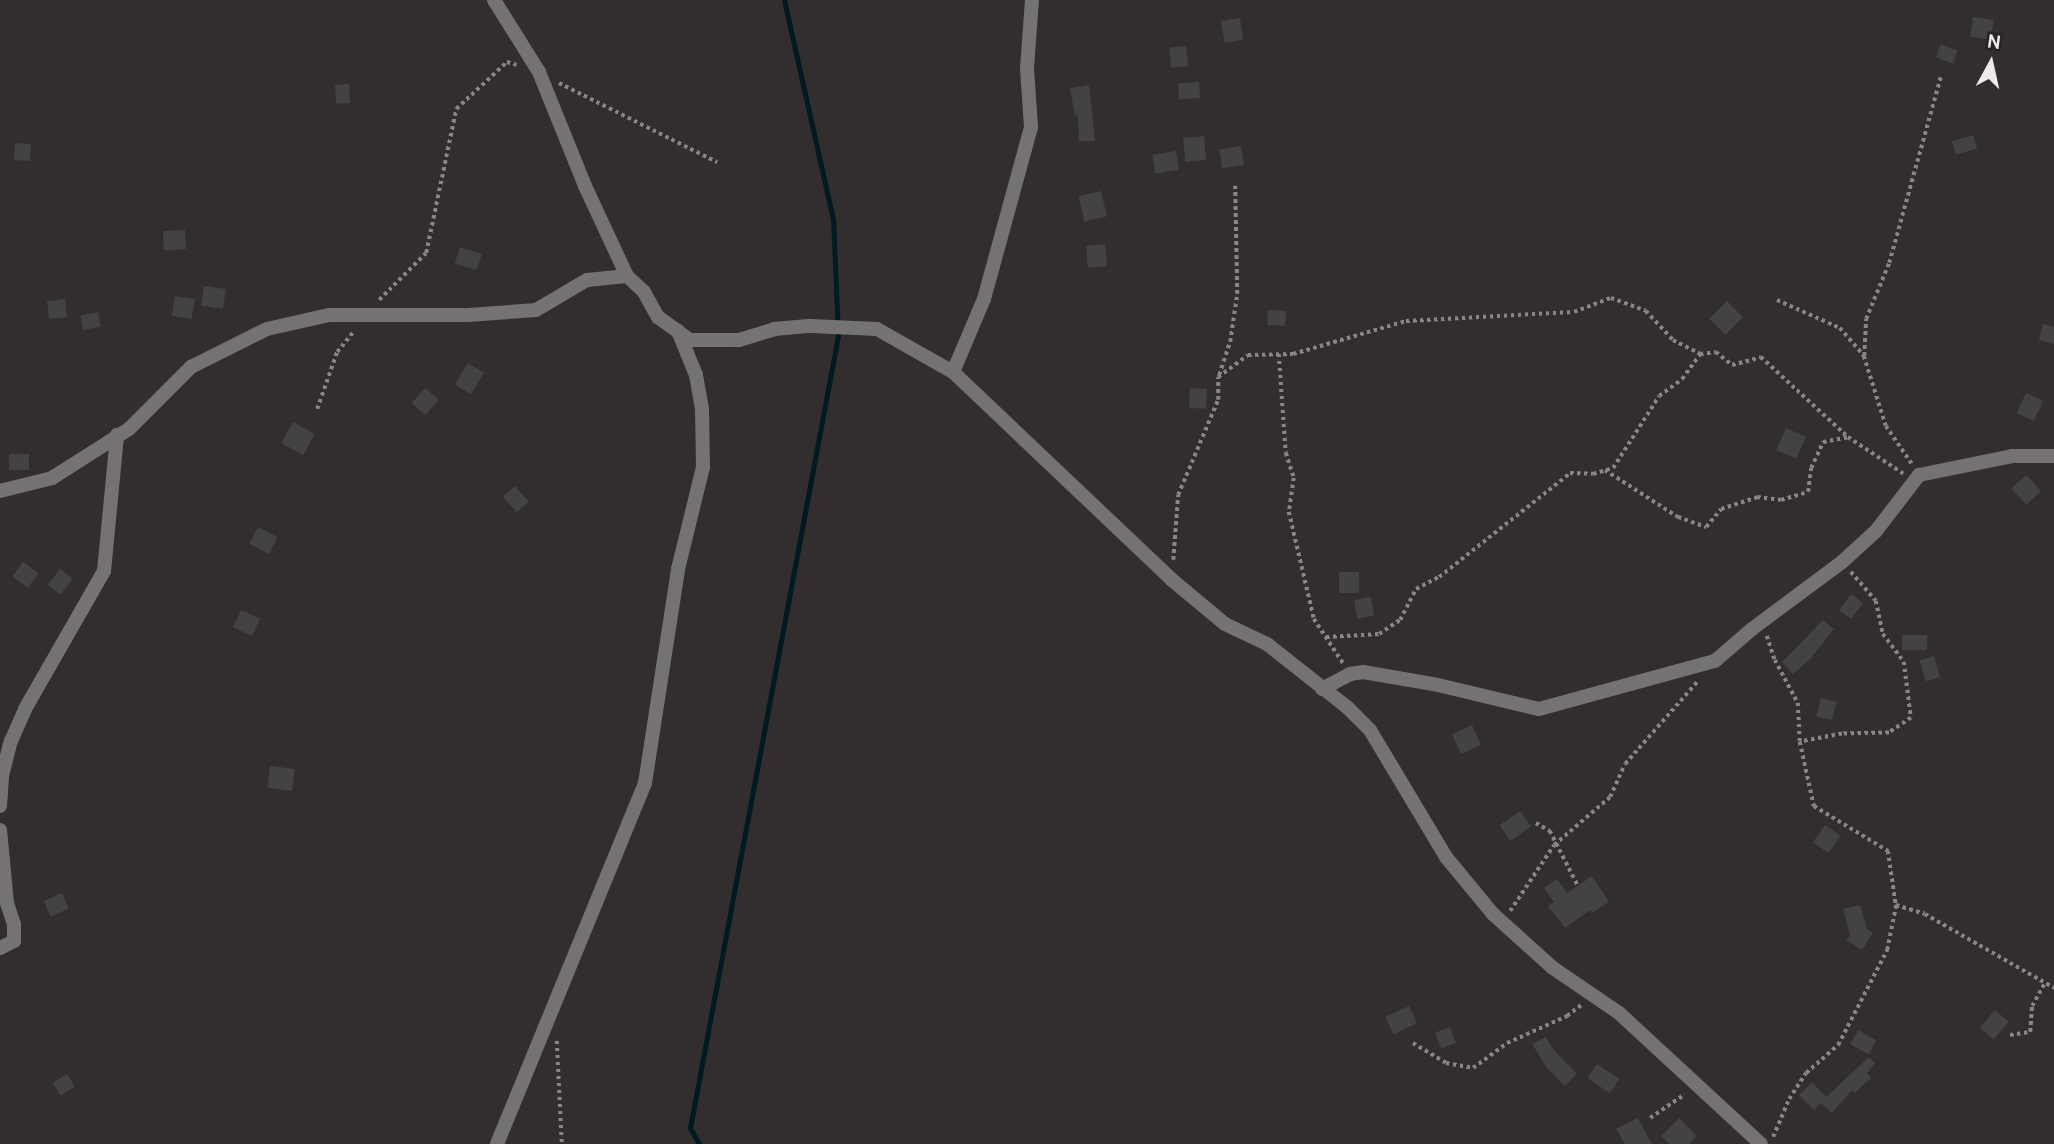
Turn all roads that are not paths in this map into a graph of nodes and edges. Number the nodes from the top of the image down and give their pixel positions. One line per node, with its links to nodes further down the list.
1 (495, 0): 3 (street)
2 (1032, 0): 5 (street)
3 (627, 276): 4 (street); 6 (street)
4 (678, 331): 5 (street); 13 (street)
5 (953, 372): 9 (street)
6 (117, 435): 8 (street); 10 (street)
7 (2054, 456): 9 (street)
8 (0, 491)
9 (1322, 689): 14 (street)
10 (0, 806)
11 (0, 830): 12 (street)
12 (0, 948)
13 (497, 1144)
14 (1761, 1144)

